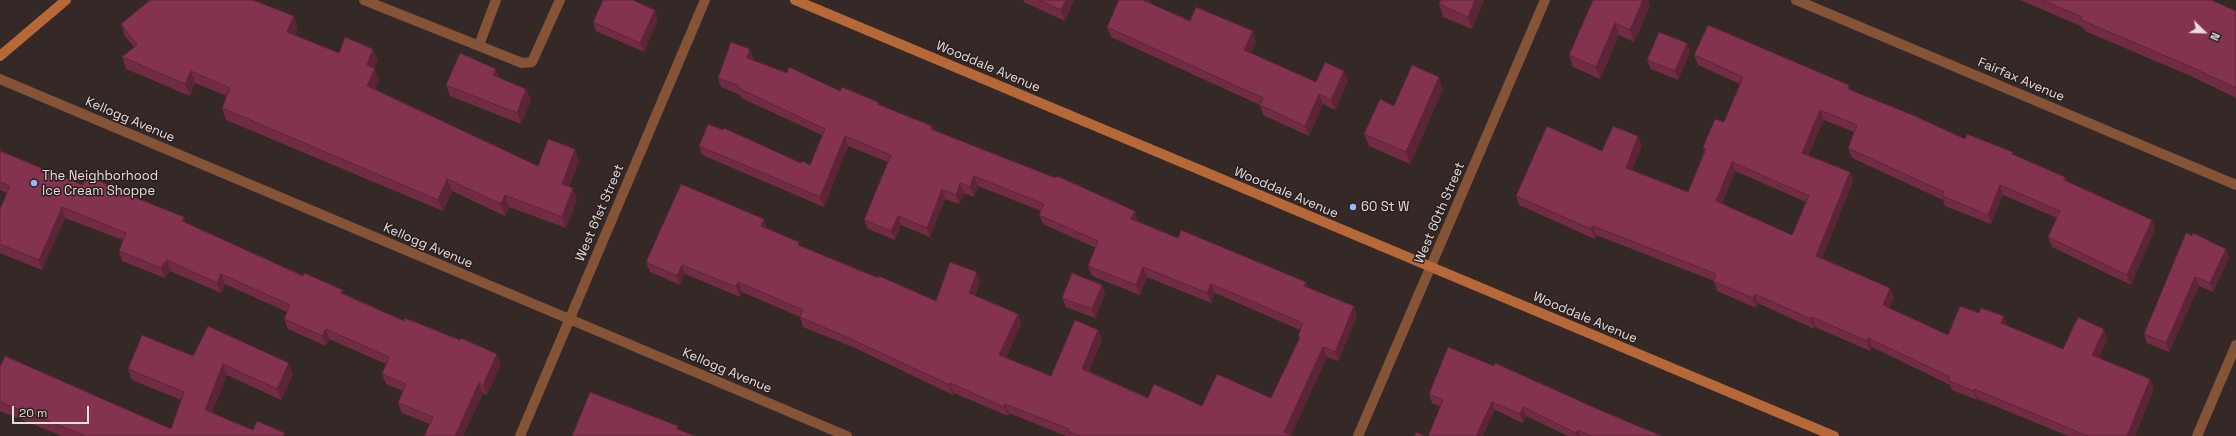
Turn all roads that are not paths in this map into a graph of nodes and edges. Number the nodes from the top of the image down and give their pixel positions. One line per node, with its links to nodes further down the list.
1 (66, 0): 10 (street)
2 (364, 0): 9 (street)
3 (496, 0): 9 (street)
4 (560, 0): 9 (street)
5 (705, 0): 14 (street, West 61st Street)
6 (795, 0): 13 (street, Wooddale Avenue)
7 (1545, 0): 13 (street, West 60th Street)
8 (1796, 0): 12 (street, Fairfax Avenue)
9 (478, 46)
10 (0, 56)
11 (0, 79): 14 (street, Kellogg Avenue)
12 (2236, 184)
13 (1431, 268): 18 (street, West 60th Street); 19 (street, Wooddale Avenue)
14 (570, 319): 16 (street, West 61st Street); 17 (street, Kellogg Avenue)
15 (2236, 345): 20 (street)
16 (520, 436)
17 (846, 436)
18 (1358, 436)
19 (1834, 436)
20 (2197, 436)

